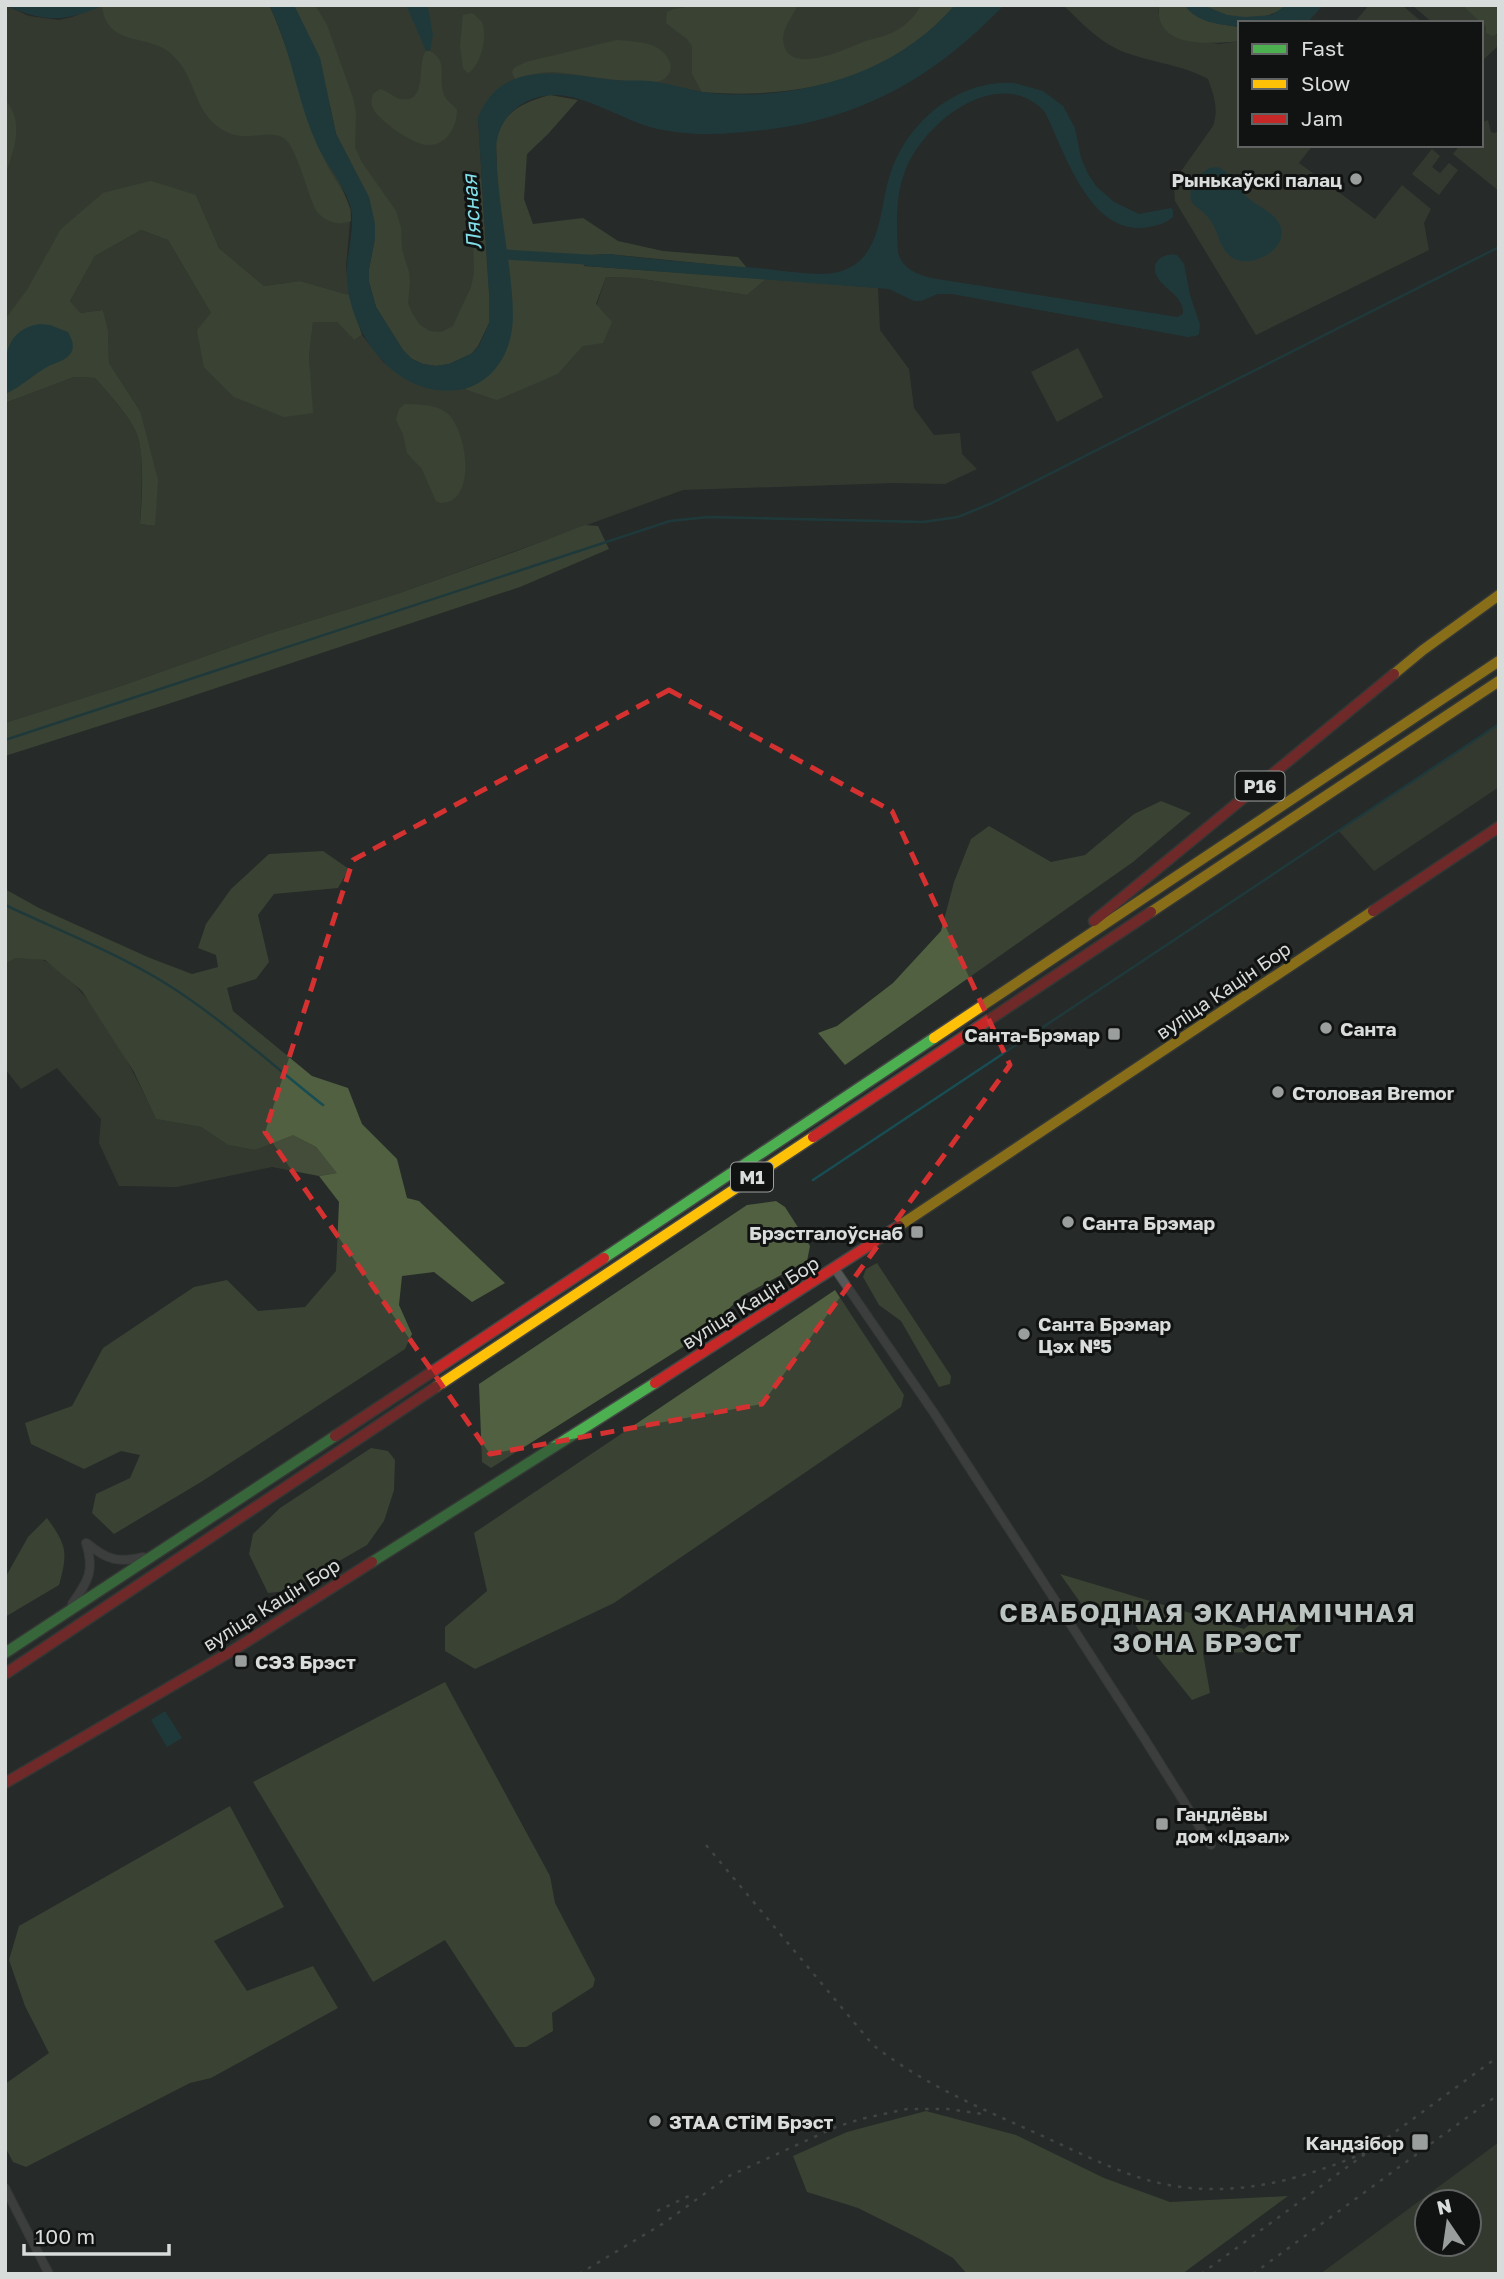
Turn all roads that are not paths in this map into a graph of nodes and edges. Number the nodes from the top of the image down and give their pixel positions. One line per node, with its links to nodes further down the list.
1 (1499, 596): 5 (main road, Р16)
2 (1499, 662): 5 (main road, М1)
3 (1499, 681): 10 (main road, М1)
4 (1499, 827): 6 (main road, вуліца Кацін Бор)
5 (1023, 978): 7 (main road, М1)
6 (835, 1269): 11 (main road, вуліца Кацін Бор); 12 (street)
7 (156, 1554): 8 (main road, М1); 8 (street)
8 (66, 1614): 9 (main road, М1)
9 (5, 1653)
10 (5, 1674)
11 (5, 1783)
12 (1211, 1845)
13 (5, 2188): 14 (street)
14 (50, 2274)

